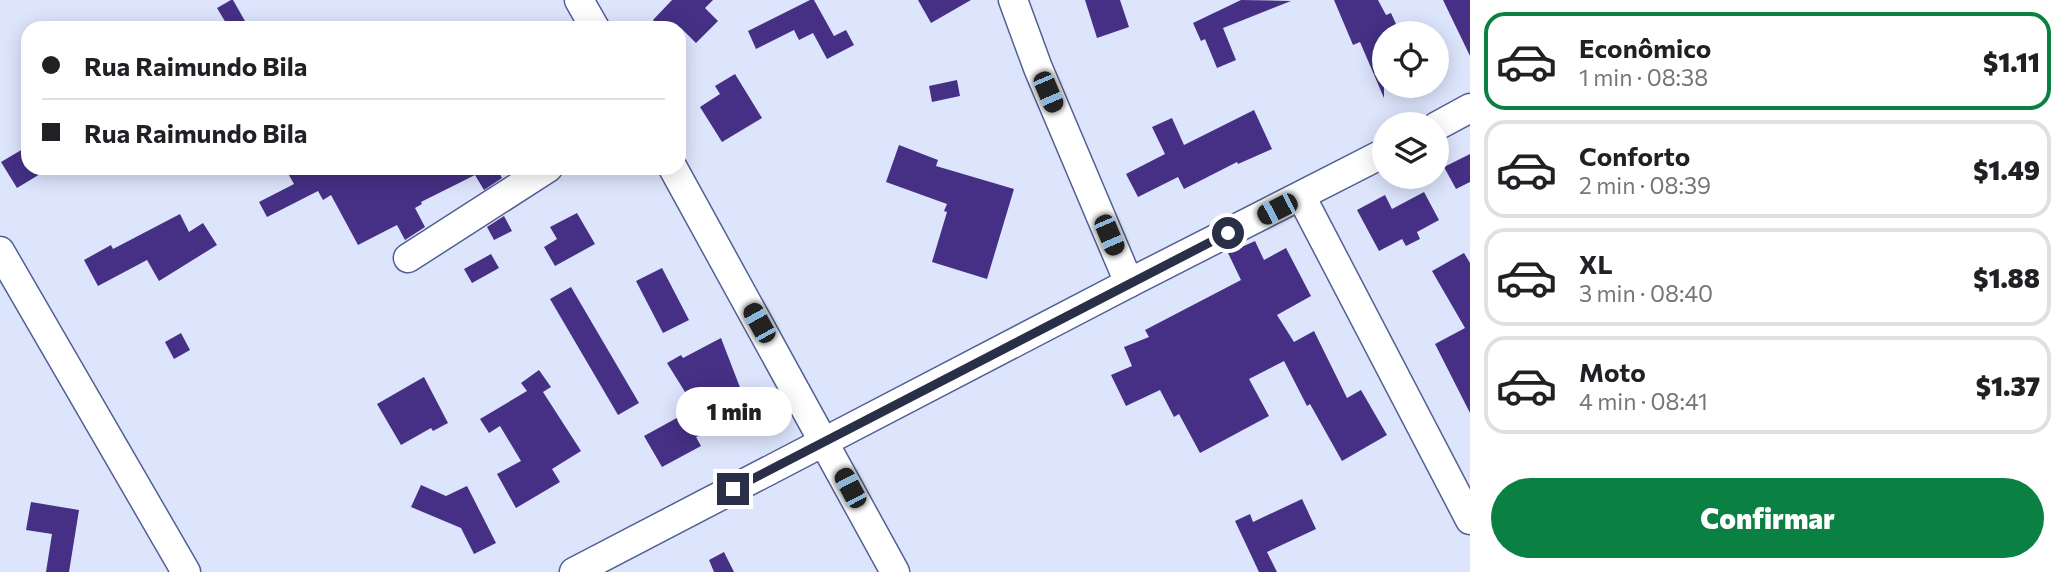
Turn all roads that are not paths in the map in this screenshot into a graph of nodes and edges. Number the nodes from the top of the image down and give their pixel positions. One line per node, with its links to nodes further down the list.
1 (579, 0): 3 (street)
2 (1013, 0): 12 (street)
3 (591, 21)
4 (1470, 108): 5 (street)
5 (1449, 119)
6 (1372, 159): 9 (street)
7 (537, 175): 11 (street)
8 (677, 175): 13 (street)
9 (1301, 196): 12 (street); 14 (street)
10 (0, 251): 15 (street)
11 (408, 258)
12 (1129, 283): 13 (street)
13 (825, 442): 16 (street); 17 (street)
14 (1470, 520)
15 (186, 572)
16 (574, 572)
17 (895, 572)

